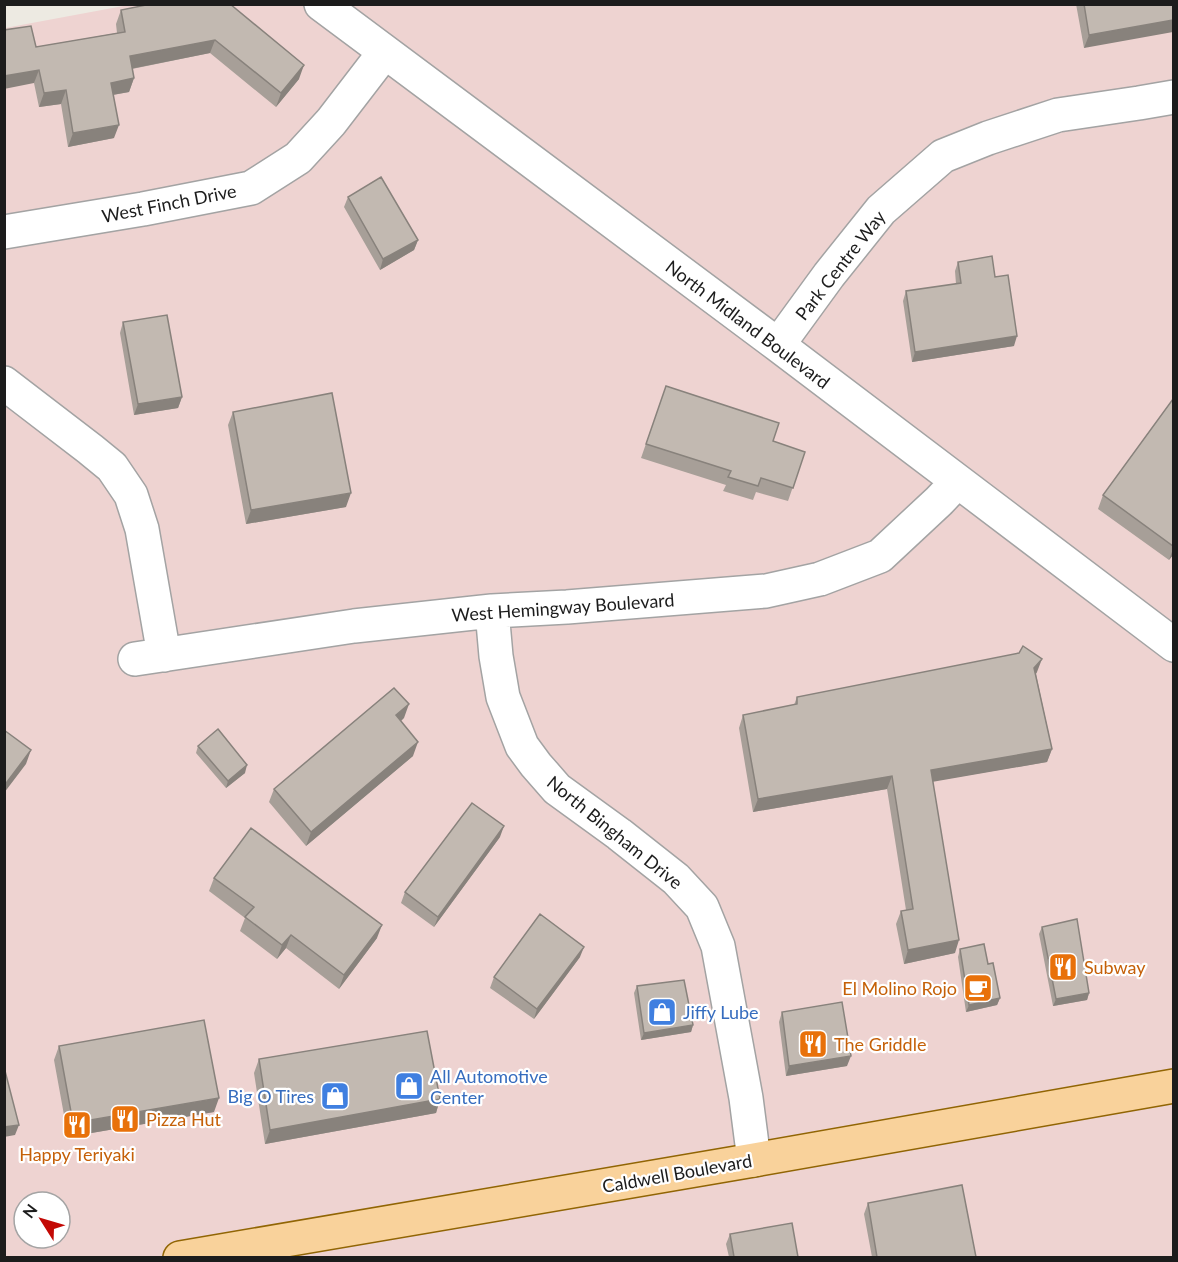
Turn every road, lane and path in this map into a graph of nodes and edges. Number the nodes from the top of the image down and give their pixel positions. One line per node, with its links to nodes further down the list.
1 (321, 4): 2 (street, North Midland Boulevard)
2 (384, 53): 4 (street, West Finch Drive); 5 (street, North Midland Boulevard)
3 (1173, 97): 5 (street, Park Centre Way)
4 (4, 232)
5 (778, 345): 7 (street, North Midland Boulevard)
6 (4, 383): 8 (street, West Hemingway Boulevard)
7 (957, 482): 8 (street, West Hemingway Boulevard); 9 (street, North Midland Boulevard)
8 (492, 611): 11 (street, North Bingham Drive)
9 (1173, 645)
10 (1173, 1086): 11 (main road, Caldwell Boulevard)
11 (754, 1160): 12 (main road, Caldwell Boulevard)
12 (180, 1257)

